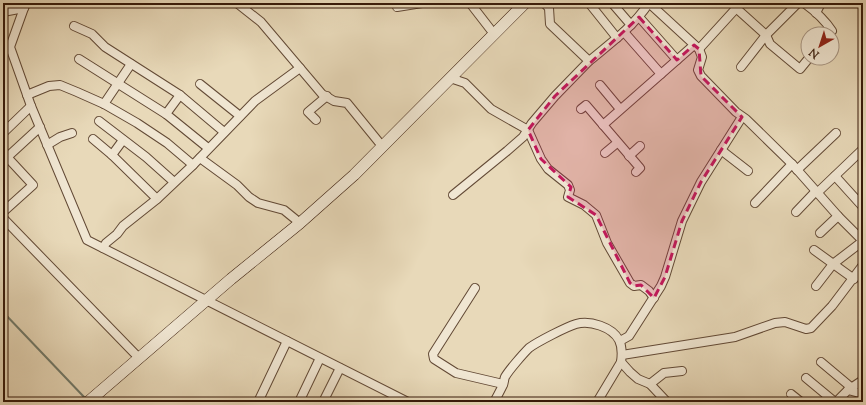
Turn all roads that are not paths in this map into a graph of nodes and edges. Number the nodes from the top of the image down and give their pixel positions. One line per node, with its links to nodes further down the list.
1 (237, 3): 32 (street)
2 (422, 3): 14 (street)
3 (470, 3): 22 (street)
4 (525, 3): 22 (street)
5 (544, 3): 28 (street)
6 (612, 3): 18 (street)
7 (649, 3): 17 (street); 25 (street)
8 (798, 3): 23 (street)
9 (804, 3): 16 (street)
10 (821, 3): 16 (street)
11 (591, 4): 24 (street)
12 (25, 5): 15 (street); 38 (street)
13 (738, 6): 23 (street); 25 (street)
14 (397, 7)
15 (3, 12)
16 (816, 13): 20 (street)
17 (639, 17): 18 (street); 27 (street)
18 (631, 25): 21 (street)
19 (74, 26): 29 (street)
20 (828, 26)
21 (624, 32): 24 (street); 33 (street)
22 (494, 34): 34 (street)
23 (766, 35): 30 (street); 31 (street)
24 (617, 38): 28 (street)
25 (697, 47): 27 (street); 47 (street)
26 (79, 59): 35 (street)
27 (677, 60): 33 (street)
28 (589, 61): 52 (street)
29 (131, 64): 35 (street); 39 (street)
30 (802, 66)
31 (741, 67)
32 (300, 68): 40 (street); 46 (street)
33 (661, 74): 44 (street)
34 (450, 78): 52 (street); 61 (street)
35 (118, 84): 41 (street); 45 (street)
36 (200, 84): 46 (street)
37 (600, 85): 44 (street)
38 (27, 95): 41 (street); 42 (street)
39 (180, 95): 45 (street); 53 (street)
40 (327, 96): 48 (street); 61 (street)
41 (104, 104): 71 (street)
42 (31, 106): 51 (street); 54 (street)
43 (581, 109): 50 (street)
44 (620, 109): 50 (street)
45 (166, 114): 63 (street)
46 (240, 116): 53 (street)
47 (742, 117): 65 (street); 72 (street)
48 (316, 120)
49 (99, 121): 58 (street)
50 (603, 125): 59 (street)
51 (40, 127): 60 (street); 70 (street)
52 (528, 130): 78 (street); 96 (street)
53 (224, 132): 63 (street)
54 (3, 133)
55 (72, 133): 60 (street)
56 (836, 133): 72 (street)
57 (92, 139): 67 (street)
58 (123, 140): 67 (street); 76 (street)
59 (617, 143): 66 (street); 68 (street)
60 (47, 145): 89 (street)
61 (382, 146): 86 (street)
62 (640, 146): 68 (street)
63 (208, 148): 69 (street)
64 (863, 149): 75 (street)
65 (721, 150): 73 (street); 96 (street)
66 (605, 153)
67 (112, 155): 79 (street)
68 (629, 156): 74 (street)
69 (200, 158): 71 (street); 86 (street)
70 (5, 159): 82 (street)
71 (193, 166): 76 (street)
72 (794, 167): 77 (street); 80 (street)
73 (748, 171)
74 (636, 172)
75 (835, 176): 77 (street); 81 (street)
76 (174, 182): 79 (street)
77 (817, 192): 83 (street); 84 (street)
78 (453, 194)
79 (157, 199): 89 (street)
80 (756, 203)
81 (862, 203)
82 (3, 212)
83 (796, 212)
84 (838, 216): 87 (street); 88 (street)
85 (3, 218): 100 (street)
86 (300, 223): 97 (street)
87 (820, 233)
88 (860, 234): 91 (street)
89 (106, 249): 97 (street)
90 (814, 250): 91 (street)
91 (833, 264): 93 (street); 94 (street)
92 (863, 265): 93 (street)
93 (854, 279): 102 (street)
94 (816, 286)
95 (475, 288): 108 (street)
96 (654, 298): 99 (street)
97 (206, 301): 98 (street); 100 (street)
98 (287, 341): 101 (street); 115 (street)
99 (620, 341): 102 (street); 108 (street)
100 (139, 358): 114 (street)
101 (320, 358): 104 (street); 116 (street)
102 (622, 358): 109 (street); 120 (street)
103 (821, 362): 110 (street)
104 (340, 368): 113 (street); 117 (street)
105 (682, 371): 109 (street)
106 (806, 378): 123 (street)
107 (863, 380): 110 (street)
108 (503, 384): 119 (street)
109 (650, 384): 121 (street)
110 (850, 389): 112 (street); 123 (street)
111 (791, 394): 122 (street)
112 (863, 394)
113 (392, 398): 118 (street)
114 (88, 402)
115 (258, 402)
116 (299, 402)
117 (323, 402)
118 (408, 402)
119 (494, 402)
120 (597, 402)
121 (667, 402)
122 (801, 402)
123 (836, 402)

